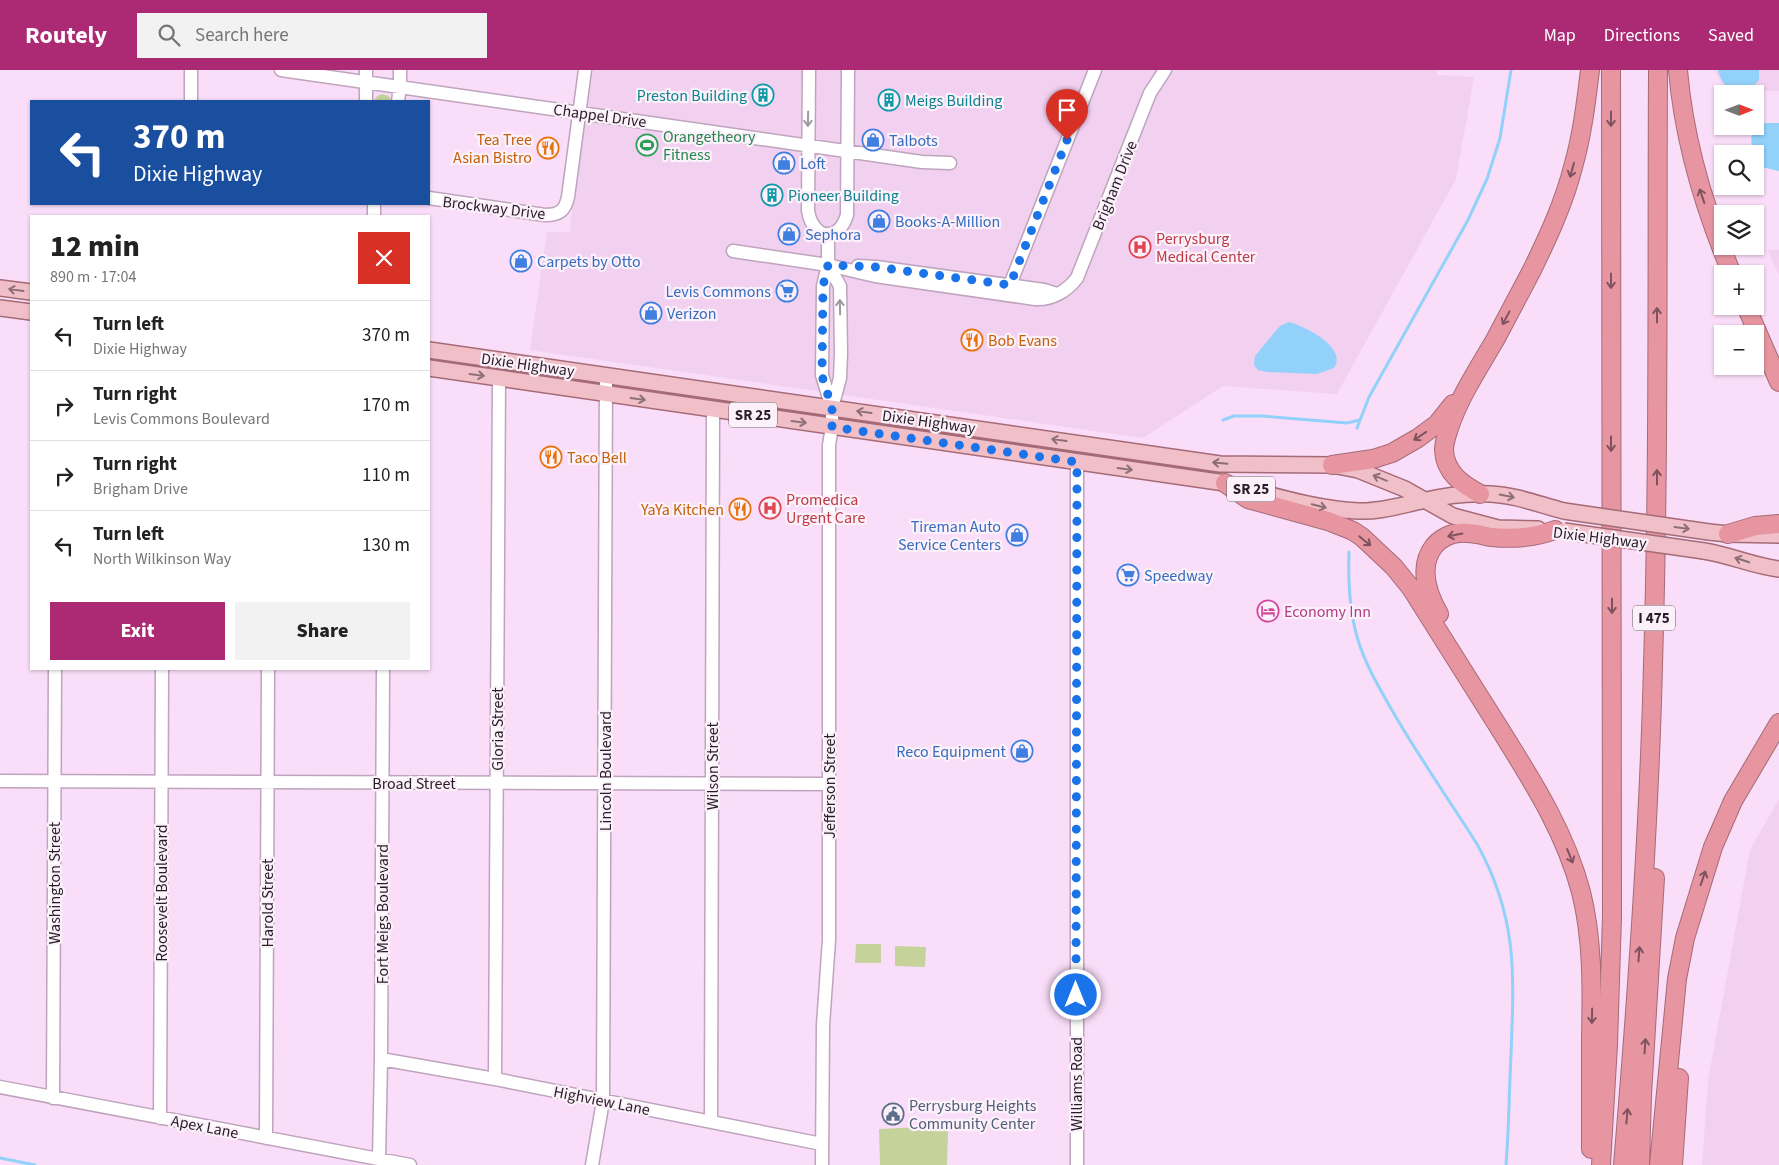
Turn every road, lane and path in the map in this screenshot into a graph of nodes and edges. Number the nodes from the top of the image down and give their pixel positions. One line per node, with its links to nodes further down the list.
1 (191, 70): 15 (street)
2 (281, 70): 13 (street, Chappel Drive)
3 (400, 70): 14 (street)
4 (585, 70): 18 (street)
5 (809, 70): 19 (street, one-way to 19)
6 (848, 70): 20 (street)
7 (1095, 70): 28 (street)
8 (1164, 70): 28 (street, Brigham Drive)
9 (1590, 70): 38 (highway, one-way to 38)
10 (1611, 70): 85 (highway, I 475, one-way to 85)
11 (1658, 70): 48 (highway, I 475, one-way to 11)
12 (1678, 70): 26 (highway, one-way to 12)
13 (366, 76): 14 (street, Chappel Drive); 16 (street)
14 (400, 87): 17 (street); 18 (street, Chappel Drive)
15 (191, 100)
16 (366, 100)
17 (398, 100)
18 (580, 112): 19 (street, Chappel Drive); 22 (street, Brockway Drive)
19 (808, 145): 20 (street, Chappel Drive); 23 (street)
20 (848, 151): 21 (street, Chappel Drive); 23 (street)
21 (950, 163)
22 (430, 198)
23 (828, 234): 25 (street)
24 (733, 251): 25 (street, Brigham Drive)
25 (828, 265): 28 (street, Brigham Drive); 40 (street); 40 (street, one-way to 25)
26 (1729, 265)
27 (0, 288): 29 (main road, one-way to 27)
28 (1008, 290)
29 (30, 292)
30 (0, 308): 31 (main road)
31 (30, 312)
32 (1750, 315): 36 (highway)
33 (430, 350): 35 (main road, Dixie Highway / SR 25)
34 (430, 368): 37 (main road, Dixie Highway / SR 25, one-way to 37)
35 (606, 376): 39 (street, Lincoln Boulevard); 40 (main road, Dixie Highway / SR 25)
36 (1778, 378)
37 (499, 379): 39 (main road, Dixie Highway / SR 25); 64 (street, Gloria Street)
38 (1466, 388): 44 (highway, one-way to 44); 46 (highway)
39 (606, 394): 41 (main road, Dixie Highway / SR 25, one-way to 41); 65 (street, Lincoln Boulevard)
40 (832, 408): 42 (street, Jefferson Street); 44 (main road, Dixie Highway / SR 25, one-way to 40)
41 (713, 410): 42 (main road, Dixie Highway / SR 25, one-way to 42); 66 (street, Wilson Street)
42 (832, 427): 43 (main road, Dixie Highway / SR 25); 67 (street, Jefferson Street)
43 (1077, 462): 45 (main road, Dixie Highway / SR 25, one-way to 45); 83 (street, Williams Road)
44 (1332, 465): 47 (main road, Dixie Highway / SR 25, one-way to 44)
45 (1225, 483): 47 (main road, Dixie Highway / SR 25, one-way to 47); 68 (highway, one-way to 68)
46 (1480, 494): 47 (main road, Dixie Highway / SR 25); 51 (main road, Dixie Highway / SR 25, one-way to 51, bridge)
47 (1424, 500): 50 (main road, Dixie Highway / SR 25)
48 (1657, 505): 86 (highway, I 475, one-way to 48); 87 (highway, one-way to 48)
49 (1779, 524): 51 (highway)
50 (1560, 530): 53 (main road, Dixie Highway, one-way to 50, bridge); 68 (highway, one-way to 68)
51 (1728, 534): 52 (main road, Dixie Highway / SR 25)
52 (1779, 535)
53 (1779, 569)
54 (55, 670): 60 (street, Washington Street)
55 (162, 670): 61 (street, Roosevelt Boulevard)
56 (268, 670): 62 (street, Harold Street)
57 (383, 670): 63 (street, Fort Meigs Boulevard)
58 (1779, 723): 69 (highway, one-way to 58)
59 (0, 781): 60 (street, Broad Street)
60 (55, 781): 61 (street, Broad Street); 73 (street, Washington Street)
61 (161, 781): 62 (street, Broad Street); 75 (street, Roosevelt Boulevard)
62 (268, 782): 63 (street, Broad Street); 77 (street, Harold Street)
63 (382, 782): 64 (street, Broad Street); 70 (street, Fort Meigs Boulevard)
64 (497, 783): 65 (street, Broad Street); 71 (street, Gloria Street)
65 (604, 783): 66 (street, Broad Street); 74 (street, Lincoln Boulevard)
66 (712, 783): 67 (street, Broad Street); 76 (street, Wilson Street)
67 (829, 784): 78 (street, Jefferson Street)
68 (1550, 812): 84 (highway, one-way to 84)
69 (1690, 925): 88 (highway); 89 (highway)
70 (381, 1058): 71 (street, Highview Lane); 79 (street, Fort Meigs Boulevard)
71 (494, 1079): 74 (street, Highview Lane)
72 (0, 1087): 73 (street, Apex Lane)
73 (53, 1098): 75 (street, Apex Lane)
74 (603, 1101): 76 (street, Highview Lane); 81 (street, Lincoln Boulevard)
75 (160, 1118): 77 (street, Apex Lane)
76 (711, 1122): 78 (street, Highview Lane)
77 (266, 1138): 79 (street, Apex Lane)
78 (822, 1144): 82 (street, Jefferson Street)
79 (379, 1159): 80 (street, Apex Lane)
80 (410, 1165)
81 (592, 1165)
82 (822, 1165)
83 (1076, 1165)
84 (1591, 1165)
85 (1601, 1165)
86 (1623, 1165)
87 (1640, 1165)
88 (1659, 1165)
89 (1673, 1165)

